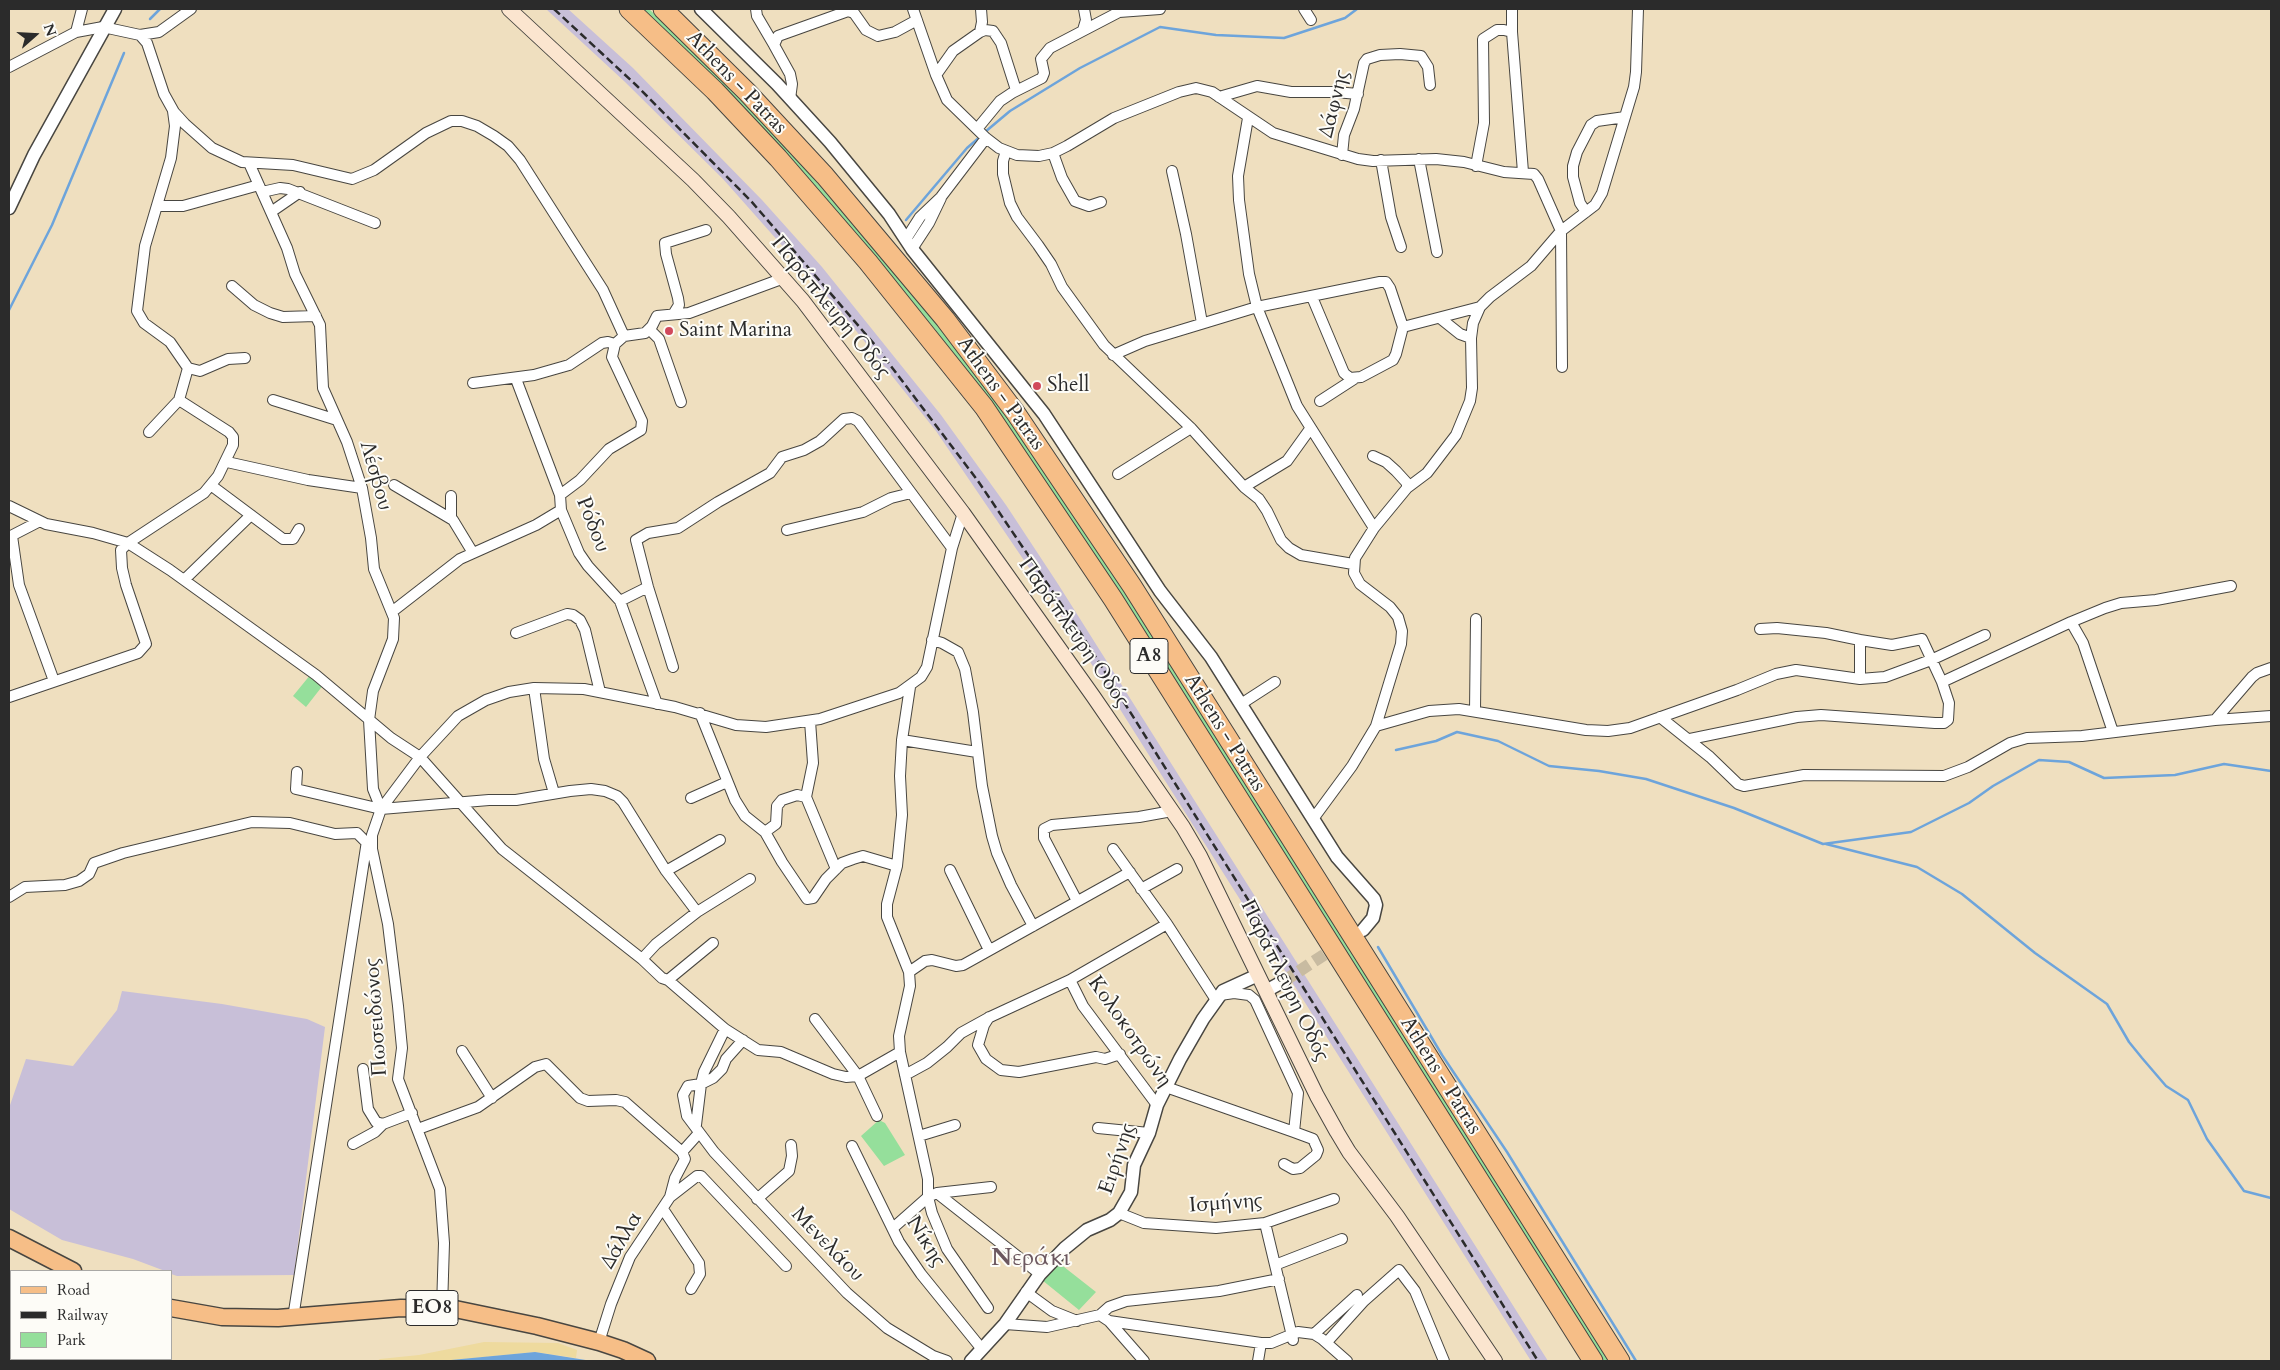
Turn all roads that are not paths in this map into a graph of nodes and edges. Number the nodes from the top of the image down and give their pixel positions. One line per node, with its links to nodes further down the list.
1 (82, 9): 20 (street)
2 (115, 9): 18 (street)
3 (191, 9): 23 (street)
4 (509, 9): 59 (main road, Παράπλευρη Οδός)
5 (629, 9): 257 (highway, Athens - Patras / Α8)
6 (663, 9): 258 (highway, Athens - Patras / Α8)
7 (702, 9): 31 (street)
8 (756, 9): 24 (street)
9 (913, 9): 16 (street)
10 (981, 9): 21 (street)
11 (1084, 9): 19 (street)
12 (1155, 9): 19 (street)
13 (1304, 9): 17 (street)
14 (1512, 9): 22 (street)
15 (1638, 9): 33 (street)
16 (917, 20): 24 (street); 26 (street)
17 (1311, 20)
18 (103, 28): 20 (street); 23 (street); 50 (street)
19 (1083, 30): 28 (street)
20 (76, 32): 25 (street)
21 (980, 32): 26 (street); 28 (street)
22 (1512, 32): 43 (street); 45 (street)
23 (140, 35): 32 (street)
24 (774, 45): 31 (street)
25 (9, 67)
26 (936, 75): 35 (street)
27 (1430, 85): 29 (street, Δάφνης)
28 (1016, 90): 35 (street)
29 (1358, 94): 30 (street); 39 (street, Δάφνης)
30 (1219, 97): 34 (street); 38 (street)
31 (790, 99): 56 (street)
32 (172, 108): 42 (street); 49 (street)
33 (1624, 117): 52 (street); 52 (street)
34 (1248, 118): 39 (street); 62 (street)
35 (977, 129): 36 (street)
36 (986, 138): 37 (street); 56 (street)
37 (1006, 151): 38 (street); 73 (street)
38 (1053, 152): 48 (street)
39 (1342, 155): 41 (street)
40 (1419, 159): 41 (street); 43 (street); 58 (street)
41 (1381, 160): 57 (street)
42 (249, 163): 46 (street, Λέσβου); 70 (street)
43 (1476, 166): 45 (street)
44 (1172, 171): 67 (street)
45 (1523, 172): 55 (street)
46 (261, 188): 47 (street); 49 (street); 51 (street, Λέσβου)
47 (300, 192): 51 (street); 53 (street)
48 (1101, 202)
49 (157, 206): 75 (street)
50 (9, 208)
51 (271, 212): 65 (street, Λέσβου)
52 (1586, 212): 55 (street)
53 (375, 223)
54 (706, 230): 64 (street)
55 (1561, 231): 63 (street); 76 (street)
56 (909, 244): 137 (street)
57 (1401, 247)
58 (1437, 252)
59 (784, 278): 64 (street); 101 (main road, Παράπλευρη Οδός)
60 (232, 286): 65 (street)
61 (1312, 297): 62 (street); 68 (street); 78 (street)
62 (1257, 307): 67 (street); 86 (street)
63 (1480, 307): 66 (street); 71 (street)
64 (674, 313): 69 (street)
65 (316, 316): 84 (street, Λέσβου)
66 (1440, 318): 68 (street); 71 (street)
67 (1202, 323): 73 (street)
68 (1403, 327): 78 (street)
69 (650, 330): 70 (street); 83 (street)
70 (624, 336): 72 (street)
71 (1471, 338): 95 (street)
72 (615, 344): 77 (street); 97 (street)
73 (1113, 355): 85 (street)
74 (245, 358): 75 (street)
75 (188, 368): 80 (street)
76 (1562, 368)
77 (516, 379): 79 (street); 97 (street, Ρόδου)
78 (1354, 379): 82 (street)
79 (473, 383)
80 (179, 400): 87 (street); 89 (street)
81 (273, 400): 84 (street)
82 (1320, 400)
83 (681, 402)
84 (337, 420): 93 (street, Λέσβου)
85 (1191, 428): 90 (street); 94 (street)
86 (1310, 429): 94 (street); 105 (street)
87 (150, 432)
88 (1373, 456): 95 (street)
89 (227, 462): 92 (street); 93 (street)
90 (1118, 474)
91 (394, 485): 103 (street)
92 (212, 486): 102 (street); 109 (street)
93 (362, 488): 117 (street, Λέσβου)
94 (1244, 488): 112 (street)
95 (1407, 488): 105 (street)
96 (911, 493): 107 (street); 110 (street); 114 (street)
97 (560, 495): 100 (street, Ρόδου)
98 (450, 496): 103 (street)
99 (9, 506): 104 (street)
100 (561, 510): 111 (street); 116 (street, Ρόδου)
101 (963, 513): 110 (street); 158 (main road, Παράπλευρη Οδός)
102 (251, 515): 106 (street); 113 (street)
103 (451, 518): 111 (street)
104 (40, 522): 108 (street); 109 (street)
105 (1374, 528): 112 (street)
106 (299, 529)
107 (787, 530)
108 (11, 534): 129 (street)
109 (128, 543): 113 (street); 129 (street)
110 (952, 548): 123 (street)
111 (473, 553): 117 (street)
112 (1353, 564): 145 (street)
113 (184, 580): 142 (street)
114 (648, 586): 116 (street); 126 (street)
115 (2231, 586): 119 (street)
116 (620, 601): 136 (street, Ρόδου)
117 (393, 611): 142 (street, Λέσβου)
118 (1476, 620): 138 (street)
119 (2071, 622): 131 (street); 146 (street)
120 (1760, 629): 124 (street)
121 (516, 633): 134 (street)
122 (1985, 635): 125 (street)
123 (932, 640): 132 (street); 149 (street)
124 (1860, 640): 125 (street); 128 (street)
125 (1931, 660): 128 (street); 131 (street)
126 (673, 667)
127 (2271, 668): 143 (street)
128 (1860, 679): 141 (street)
129 (54, 681): 135 (street)
130 (1275, 682): 137 (street)
131 (1942, 682): 147 (street)
132 (910, 686): 144 (street, Πωσειδώνος); 148 (street)
133 (534, 688): 134 (street, Πωσειδώνος); 150 (street, Πωσειδώνος); 153 (street)
134 (600, 692): 136 (street, Πωσειδώνος)
135 (9, 697)
136 (658, 704): 139 (street, Πωσειδώνος)
137 (1241, 704): 159 (street)
138 (1475, 711): 141 (street); 145 (street)
139 (700, 713): 144 (street, Πωσειδώνος); 152 (street)
140 (2271, 716): 143 (street)
141 (1660, 717): 147 (street)
142 (369, 720): 150 (street); 157 (street, Λέσβου)
143 (2215, 720): 146 (street)
144 (810, 721): 154 (street)
145 (1376, 726): 159 (street)
146 (2113, 732): 147 (street)
147 (1690, 739)
148 (902, 740): 149 (street); 164 (street)
149 (977, 752): 176 (street)
150 (420, 757): 156 (street); 157 (street, Πωσειδώνος)
151 (297, 772): 157 (street)
152 (727, 782): 155 (street); 160 (street)
153 (554, 793): 156 (street); 168 (street)
154 (806, 797): 160 (street); 165 (street)
155 (691, 798)
156 (463, 803): 157 (street); 180 (street)
157 (381, 809): 162 (street, Πωσειδώνος)
158 (1172, 811): 173 (street); 182 (main road, Παράπλευρη Οδός)
159 (1313, 820): 177 (street)
160 (766, 832): 165 (street)
161 (720, 840): 168 (street)
162 (369, 845): 172 (street); 202 (street, Πωσειδώνος); 239 (street)
163 (1113, 849): 169 (street)
164 (897, 866): 165 (street); 181 (street)
165 (836, 869)
166 (1177, 869): 171 (street)
167 (950, 870): 179 (street)
168 (666, 871): 174 (street)
169 (1130, 872): 171 (street); 173 (street)
170 (750, 879): 174 (street)
171 (1141, 889): 175 (street)
172 (11, 894)
173 (1077, 901): 176 (street)
174 (697, 912): 180 (street)
175 (1167, 924): 184 (street); 187 (street)
176 (1033, 926): 179 (street)
177 (1363, 930)
178 (712, 943): 183 (street)
179 (989, 950): 181 (street)
180 (642, 959): 183 (street)
181 (910, 972): 193 (street)
182 (1258, 974): 186 (main road, Παράπλευρη Οδός); 187 (street, Ειρήνης)
183 (668, 980): 190 (street)
184 (1070, 980): 188 (street); 194 (street, Κολοκοτρώνη)
185 (1284, 980): 186 (street)
186 (1266, 991): 256 (main road, Παράπλευρη Οδός)
187 (1218, 998): 199 (street, Ειρήνης); 209 (street)
188 (990, 1016): 194 (street); 196 (street)
189 (815, 1019): 197 (street)
190 (725, 1029): 191 (street); 198 (street)
191 (742, 1040): 197 (street); 198 (street)
192 (462, 1051): 200 (street)
193 (900, 1052): 196 (street); 197 (street)
194 (1120, 1054): 201 (street, Κολοκοτρώνη)
195 (363, 1069): 204 (street)
196 (905, 1075): 211 (street)
197 (858, 1076): 203 (street)
198 (701, 1084): 208 (street); 208 (street, Μενελάου)
199 (1166, 1086): 201 (street, Ειρήνης); 209 (street)
200 (492, 1098): 207 (street); 215 (street)
201 (1157, 1105): 210 (street, Ειρήνης)
202 (412, 1113): 204 (street); 207 (street, Πωσειδώνος)
203 (877, 1116)
204 (383, 1124): 212 (street)
205 (955, 1125): 211 (street)
206 (1098, 1128): 210 (street)
207 (418, 1129): 237 (street, Πωσειδώνος)
208 (697, 1129): 215 (street); 220 (street, Μενελάου)
209 (1294, 1132): 216 (street)
210 (1149, 1133): 223 (street, Ειρήνης)
211 (919, 1136): 218 (street)
212 (353, 1144)
213 (791, 1145): 220 (street)
214 (852, 1146): 225 (street, Νίκης)
215 (682, 1152): 219 (street)
216 (1284, 1164)
217 (991, 1187): 218 (street)
218 (932, 1195): 225 (street); 231 (street); 238 (street)
219 (670, 1197): 222 (street, Δάλλα); 229 (street, Δάλλα)
220 (757, 1199): 250 (street, Μενελάου)
221 (1334, 1199): 224 (street, Ισμήνης)
222 (663, 1209): 233 (street); 245 (street, Δάλλα)
223 (1119, 1213): 224 (street, Ισμήνης); 231 (street, Ειρήνης)
224 (1264, 1223): 228 (street)
225 (893, 1228): 248 (street, Νίκης)
226 (9, 1238): 230 (main road)
227 (1342, 1239): 228 (street)
228 (1275, 1265): 232 (street)
229 (786, 1266)
230 (71, 1270)
231 (1040, 1274): 234 (street, Ειρήνης)
232 (1279, 1279): 240 (street); 244 (street)
233 (691, 1290)
234 (1026, 1292): 241 (street); 242 (street, Ειρήνης)
235 (1357, 1295): 243 (street)
236 (172, 1308): 239 (main road, ΕΟ8)
237 (442, 1308): 239 (main road, ΕΟ8); 245 (main road, ΕΟ8)
238 (988, 1308)
239 (293, 1318)
240 (1105, 1318): 241 (street); 247 (street); 252 (street)
241 (1078, 1322): 242 (street)
242 (1005, 1324): 248 (street, Ειρήνης)
243 (1314, 1334): 244 (street); 246 (street)
244 (1293, 1338): 247 (street)
245 (598, 1342): 249 (main road, ΕΟ8)
246 (1327, 1342): 254 (street); 255 (street)
247 (1260, 1343): 253 (street)
248 (981, 1348): 251 (street, Ειρήνης)
249 (646, 1361)
250 (947, 1361)
251 (971, 1361)
252 (1144, 1361)
253 (1258, 1361)
254 (1347, 1361)
255 (1444, 1361)
256 (1495, 1361)
257 (1593, 1361)
258 (1620, 1361)

